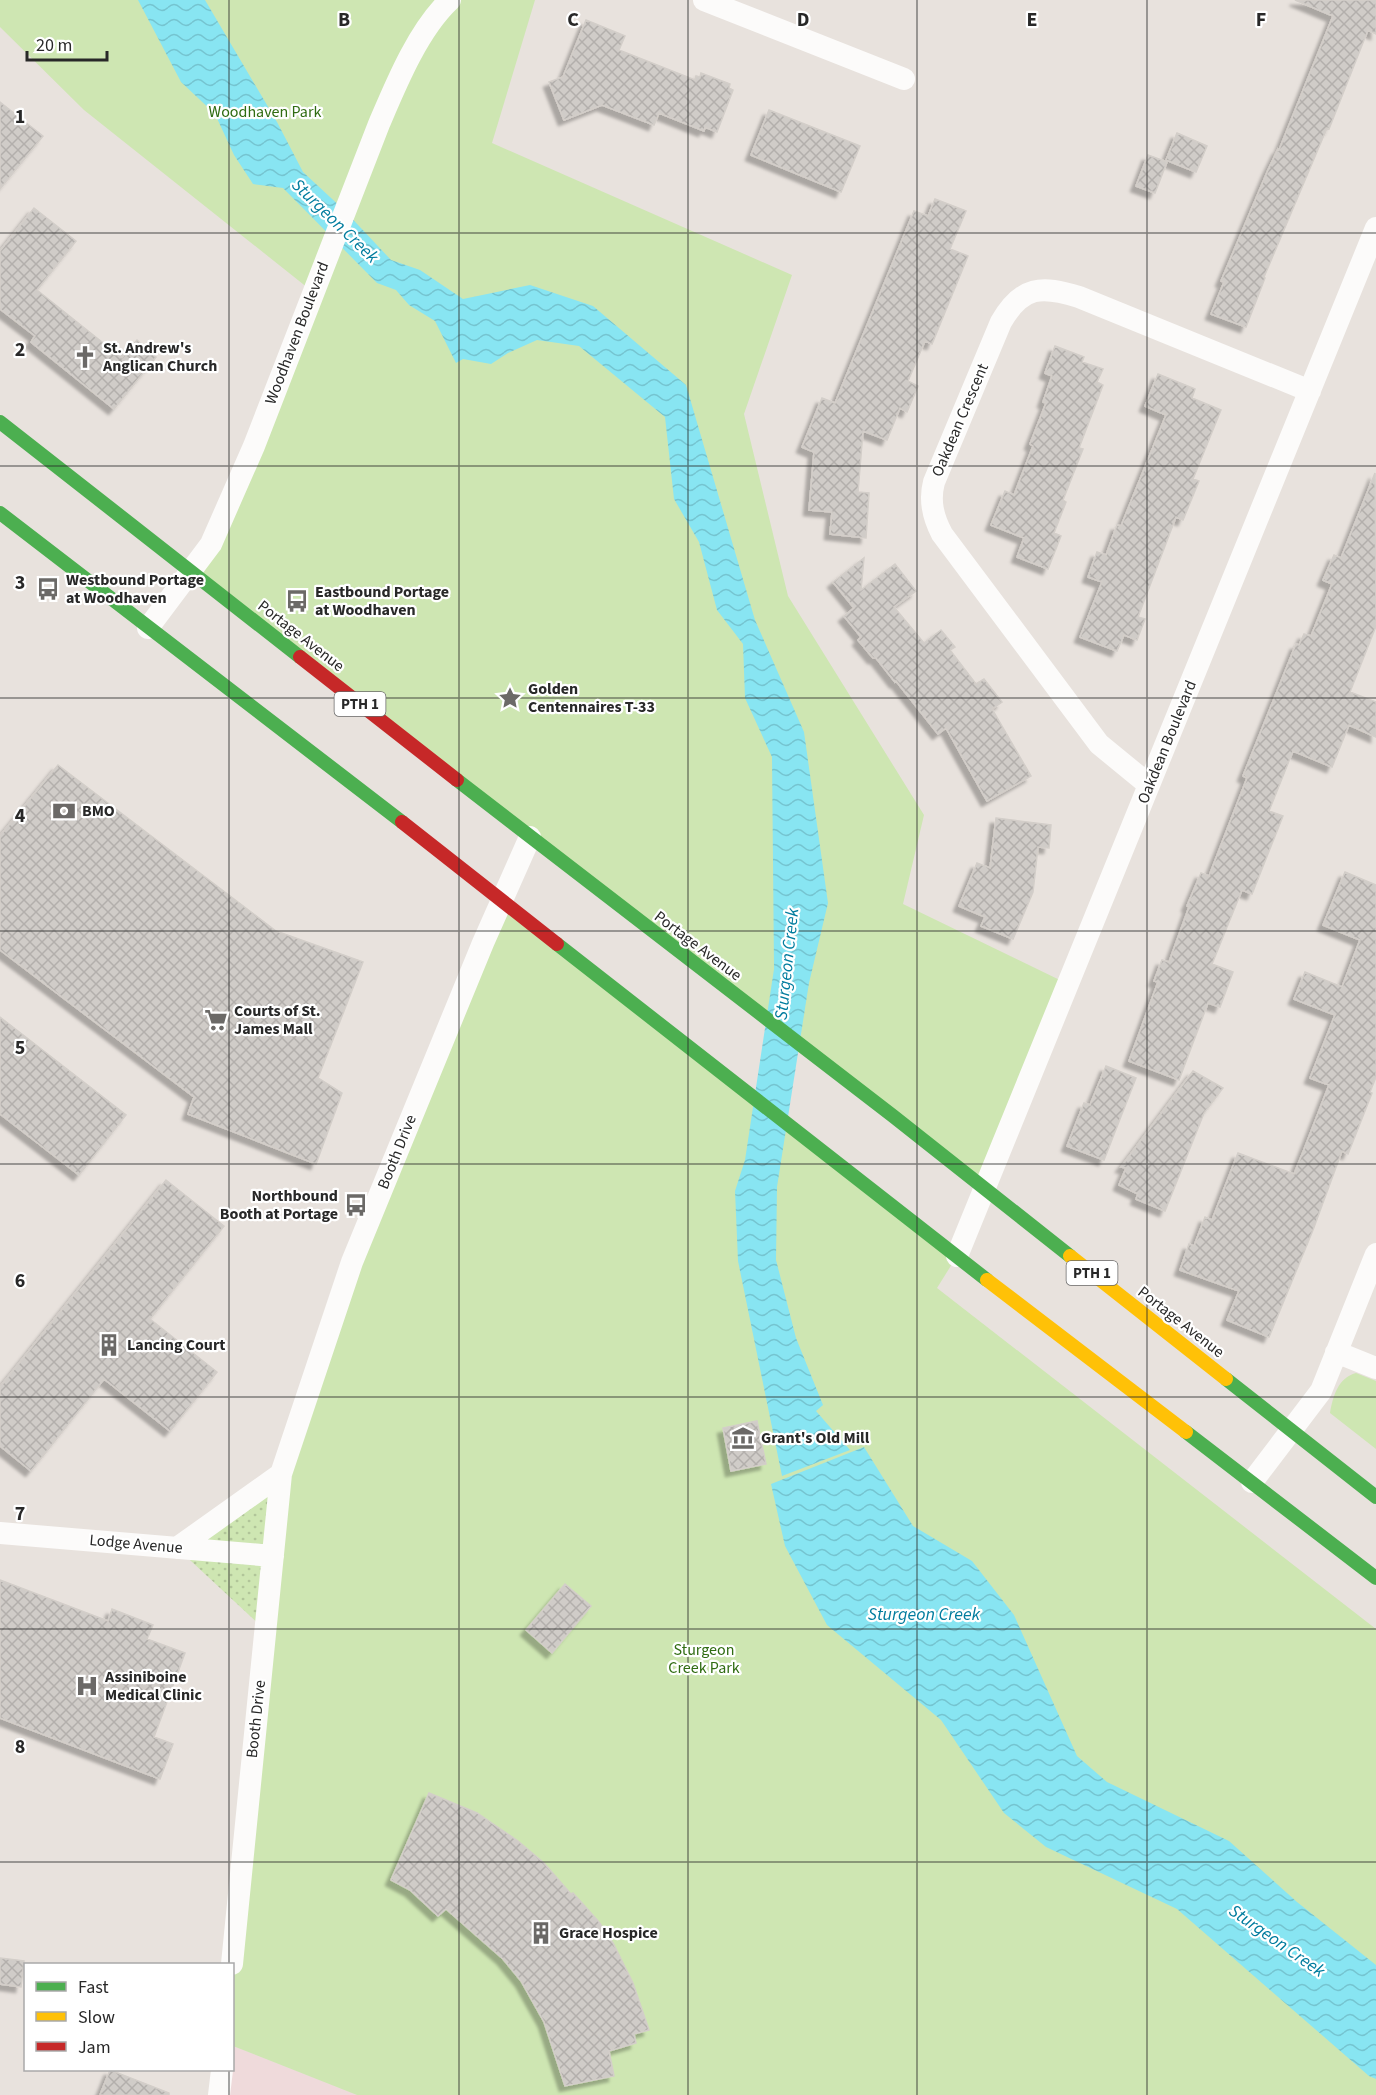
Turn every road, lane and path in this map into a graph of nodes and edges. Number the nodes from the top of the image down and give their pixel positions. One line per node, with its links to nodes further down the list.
1 (450, 0): 8 (street, Woodhaven Boulevard)
2 (704, 0): 3 (street)
3 (904, 79)
4 (1376, 228): 5 (street, Oakdean Boulevard)
5 (1310, 391): 10 (street, Oakdean Boulevard); 10 (street, Oakdean Crescent)
6 (3, 431): 8 (highway, Portage Avenue / PTH 1)
7 (0, 513): 9 (highway)
8 (190, 570): 9 (street, Woodhaven Boulevard); 11 (highway, Portage Avenue / PTH 1)
9 (148, 628): 12 (highway)
10 (1149, 785): 13 (street, Oakdean Boulevard)
11 (530, 837): 12 (street, Booth Drive); 13 (highway, Portage Avenue / PTH 1)
12 (502, 901): 15 (highway); 19 (street, Booth Drive)
13 (983, 1188): 15 (street, Oakdean Boulevard); 18 (highway, Portage Avenue / PTH 1)
14 (1376, 1254): 16 (street)
15 (957, 1256): 20 (highway)
16 (1336, 1352): 17 (street); 18 (street)
17 (1376, 1368)
18 (1291, 1430): 20 (street); 21 (highway, Portage Avenue / PTH 1)
19 (281, 1474): 23 (street); 24 (street, Booth Drive)
20 (1252, 1482): 25 (highway)
21 (1376, 1497)
22 (0, 1533): 23 (street, Lodge Avenue)
23 (177, 1548): 24 (street, Lodge Avenue)
24 (273, 1556): 26 (street, Booth Drive)
25 (1376, 1578)
26 (232, 1963)
27 (222, 2071): 28 (street)
28 (219, 2095)

